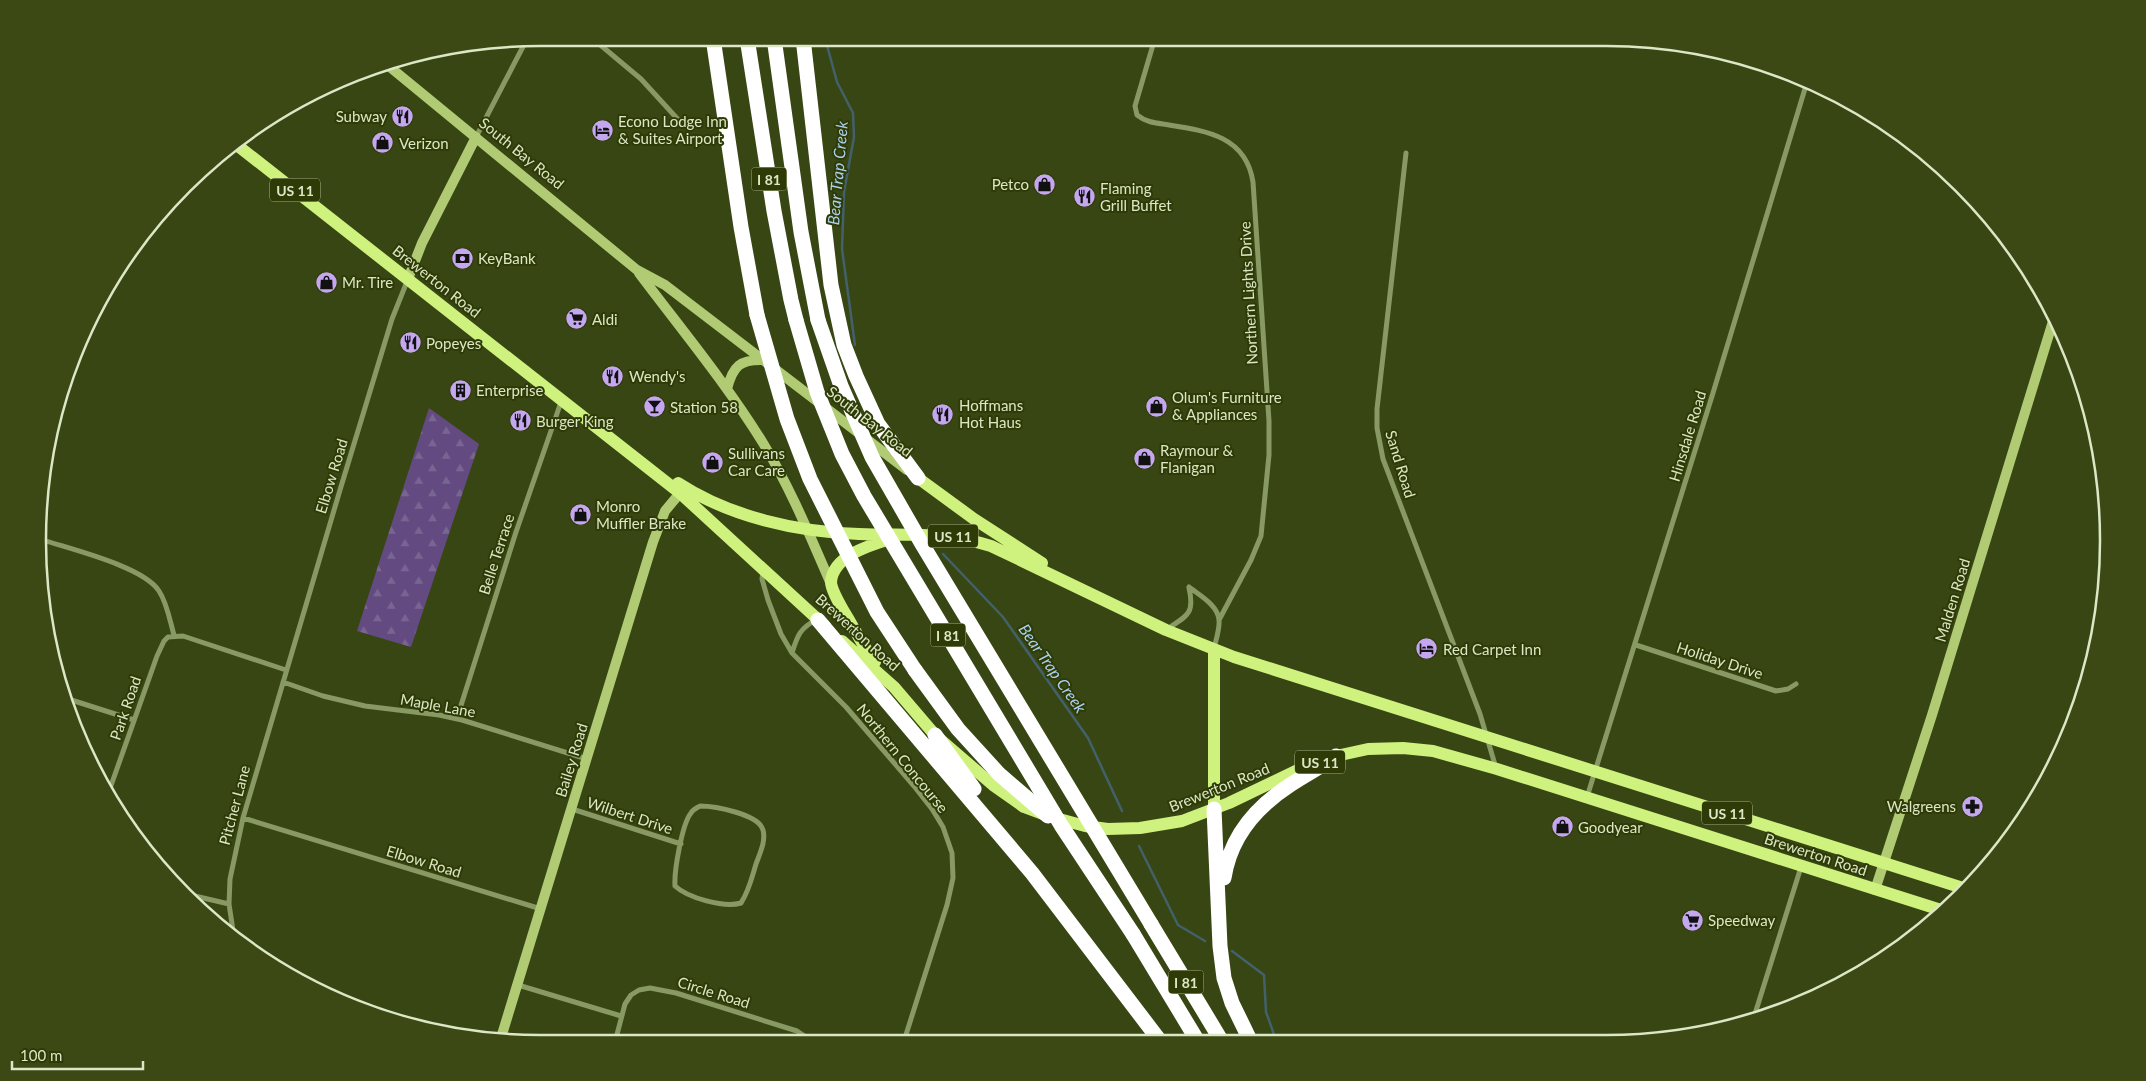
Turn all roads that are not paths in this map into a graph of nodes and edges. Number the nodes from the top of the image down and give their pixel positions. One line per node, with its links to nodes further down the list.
1 (601, 46): 12 (street)
2 (714, 46): 56 (highway, bridge)
3 (748, 46): 78 (highway, I 81, bridge)
4 (775, 46): 10 (highway, I 81)
5 (782, 46): 10 (highway)
6 (804, 46): 23 (highway)
7 (1153, 46): 33 (street, Northern Lights Drive)
8 (523, 47): 13 (street)
9 (393, 69): 13 (street, South Bay Road)
10 (781, 87): 27 (highway, I 81, bridge)
11 (1806, 89): 36 (street, Hinsdale Road)
12 (684, 126)
13 (476, 137): 16 (street, South Bay Road); 17 (street)
14 (240, 148): 17 (main road, Brewerton Road / US 11)
15 (1406, 153): 47 (street, Sand Road)
16 (637, 270): 19 (street, South Bay Road); 20 (street, South Bay Road)
17 (408, 279): 21 (main road, Brewerton Road / US 11); 39 (street, Elbow Road)
18 (2051, 327): 59 (street, Malden Road)
19 (764, 360): 20 (street); 23 (street, South Bay Road)
20 (727, 389): 26 (street, South Bay Road)
21 (563, 400): 22 (main road, Brewerton Road / US 11); 44 (street, Belle Terrace)
22 (622, 446): 24 (main road, Brewerton Road / US 11); 25 (main road, Brewerton Road / US 11)
23 (918, 478): 31 (main road, South Bay Road)
24 (680, 493): 25 (main road); 29 (main road, Brewerton Road / US 11); 49 (street, Bailey Road)
25 (696, 495): 26 (main road, Brewerton Road / US 11)
26 (808, 530): 27 (main road, Brewerton Road / US 11); 30 (street, South Bay Road)
27 (910, 535): 30 (main road); 31 (main road, Brewerton Road / US 11); 79 (highway, I 81, bridge)
28 (46, 541): 35 (street)
29 (763, 568): 32 (main road, Brewerton Road / US 11); 38 (street, Northern Concourse)
30 (831, 584): 42 (main road, South Bay Road)
31 (1087, 593): 34 (main road, Brewerton Road / US 11)
32 (818, 620): 38 (street); 42 (main road, Brewerton Road / US 11); 61 (highway)
33 (1219, 620): 34 (street); 37 (street)
34 (1166, 630): 37 (main road, Brewerton Road / US 11)
35 (174, 635): 39 (street); 45 (street, Park Road)
36 (1636, 645): 41 (street, Holiday Drive); 51 (street, Hinsdale Road)
37 (1214, 649): 47 (main road, Brewerton Road / US 11); 55 (main road)
38 (792, 654): 76 (street, Northern Concourse)
39 (286, 670): 40 (street, Elbow Road)
40 (282, 682): 44 (street, Maple Lane); 57 (street, Pitcher Lane)
41 (1796, 684)
42 (894, 687): 46 (main road, Brewerton Road / US 11)
43 (73, 700): 45 (street)
44 (457, 718): 49 (street, Maple Lane)
45 (134, 720): 52 (street, Park Road)
46 (935, 735): 56 (main road, Brewerton Road / US 11); 61 (highway)
47 (1487, 736): 50 (street, Sand Road); 51 (main road, Brewerton Road / US 11)
48 (1336, 756): 50 (main road, Brewerton Road / US 11); 55 (main road, Brewerton Road / US 11); 68 (highway)
49 (587, 759): 54 (street, Bailey Road)
50 (1496, 768): 53 (main road, Brewerton Road / US 11)
51 (1596, 771): 53 (street, Hinsdale Road); 59 (main road, Brewerton Road / US 11)
52 (111, 786)
53 (1587, 797): 60 (main road, Brewerton Road / US 11)
54 (572, 809): 58 (street, Wilbert Drive); 67 (street, Bailey Road)
55 (1214, 809): 56 (main road, Brewerton Road / US 11); 68 (highway)
56 (1048, 816)
57 (243, 818): 65 (street, Pitcher Lane); 67 (street, Elbow Road)
58 (681, 844): 58 (street, Wilbert Drive)
59 (1884, 863): 62 (main road, Brewerton Road / US 11); 63 (street, Malden Road)
60 (1802, 866): 63 (main road, Brewerton Road / US 11); 71 (street)
61 (1032, 873): 77 (highway)
62 (1958, 886)
63 (1875, 890): 66 (main road, Brewerton Road / US 11)
64 (198, 897): 65 (street)
65 (229, 904): 69 (street, Pitcher Lane)
66 (1935, 908)
67 (540, 909): 70 (street, Bailey Road)
68 (1219, 916): 80 (highway)
69 (232, 927)
70 (517, 984): 72 (street); 73 (street, Bailey Road)
71 (1756, 1011)
72 (621, 1016): 74 (street, Circle Road); 75 (street, Circle Road)
73 (502, 1033)
74 (617, 1035)
75 (803, 1035)
76 (906, 1035)
77 (1155, 1035)
78 (1195, 1035)
79 (1218, 1035)
80 (1248, 1035)

